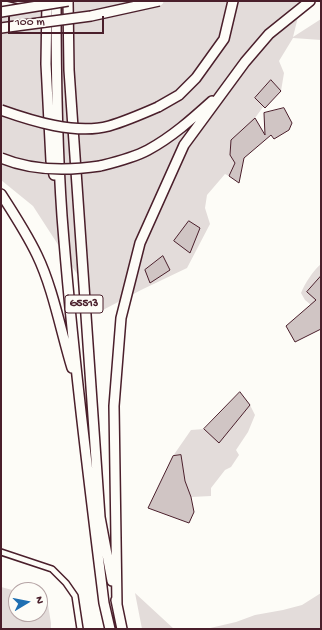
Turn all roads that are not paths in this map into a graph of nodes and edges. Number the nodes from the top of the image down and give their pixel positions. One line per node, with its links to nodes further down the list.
1 (47, 1): 17 (highway)
2 (56, 1): 17 (highway, G5513)
3 (68, 1): 9 (highway, bridge); 12 (highway, G5513)
4 (75, 1): 12 (highway)
5 (159, 1): 11 (highway, bridge)
6 (233, 1): 14 (highway, bridge)
7 (310, 1): 13 (highway)
8 (1, 5): 9 (highway, bridge)
9 (19, 10): 10 (highway, bridge)
10 (1, 12)
11 (1, 28)
12 (69, 70): 20 (highway, G5513)
13 (226, 88): 15 (highway, bridge); 20 (highway)
14 (1, 110)
15 (1, 158)
16 (1, 194): 18 (highway)
17 (62, 210): 18 (highway, G5513)
18 (79, 392): 22 (highway, G5513)
19 (1, 552): 21 (street)
20 (117, 605): 23 (highway, G5513)
21 (80, 629)
22 (110, 629)
23 (122, 629)

